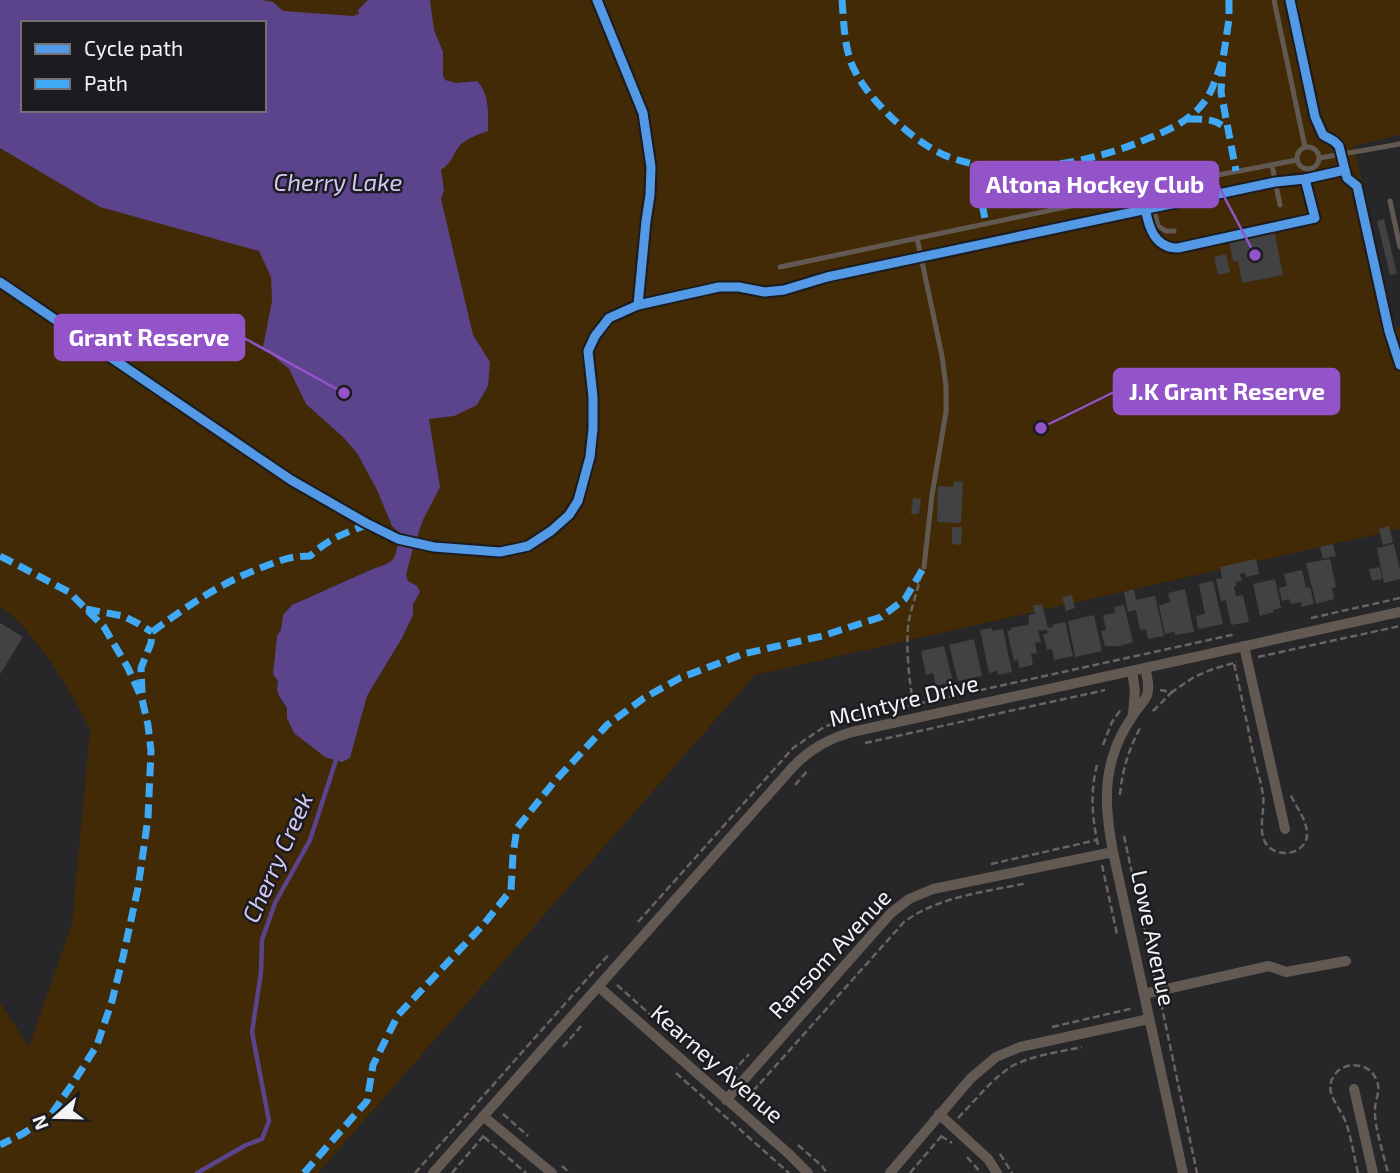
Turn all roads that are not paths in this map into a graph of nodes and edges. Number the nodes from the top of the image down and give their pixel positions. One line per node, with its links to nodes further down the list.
1 (1274, 0): 3 (lane)
2 (1400, 144): 4 (lane)
3 (1304, 147): 4 (lane); 5 (lane)
4 (1320, 158): 5 (lane)
5 (1297, 160): 6 (lane)
6 (1272, 165): 7 (lane); 9 (lane)
7 (1149, 189): 10 (lane); 11 (lane)
8 (1390, 201): 12 (lane)
9 (1280, 205)
10 (1174, 231)
11 (917, 238): 13 (lane); 14 (lane)
12 (1400, 247)
13 (780, 267)
14 (923, 567)
15 (1400, 612): 16 (street, McIntyre Drive)
16 (1244, 646): 17 (street, McIntyre Drive); 20 (street)
17 (1145, 668): 18 (street, McIntyre Drive); 19 (street, Lowe Avenue)
18 (1132, 671): 19 (street, Lowe Avenue); 23 (street, McIntyre Drive)
19 (1133, 714): 21 (street, Lowe Avenue)
20 (1285, 829)
21 (1113, 852): 24 (street, Lowe Avenue); 27 (street, Ransom Avenue)
22 (1346, 961): 24 (street)
23 (599, 987): 27 (street, Kearney Avenue); 29 (street, McIntyre Drive)
24 (1144, 994): 25 (street, Lowe Avenue)
25 (1149, 1019): 28 (street); 35 (street, Lowe Avenue)
26 (1354, 1089): 36 (street)
27 (726, 1101): 32 (street, Kearney Avenue)
28 (939, 1114): 33 (street); 34 (street)
29 (483, 1116): 30 (street, McIntyre Drive); 31 (street)
30 (433, 1173)
31 (552, 1173)
32 (808, 1173)
33 (890, 1173)
34 (996, 1173)
35 (1183, 1173)
36 (1373, 1173)

